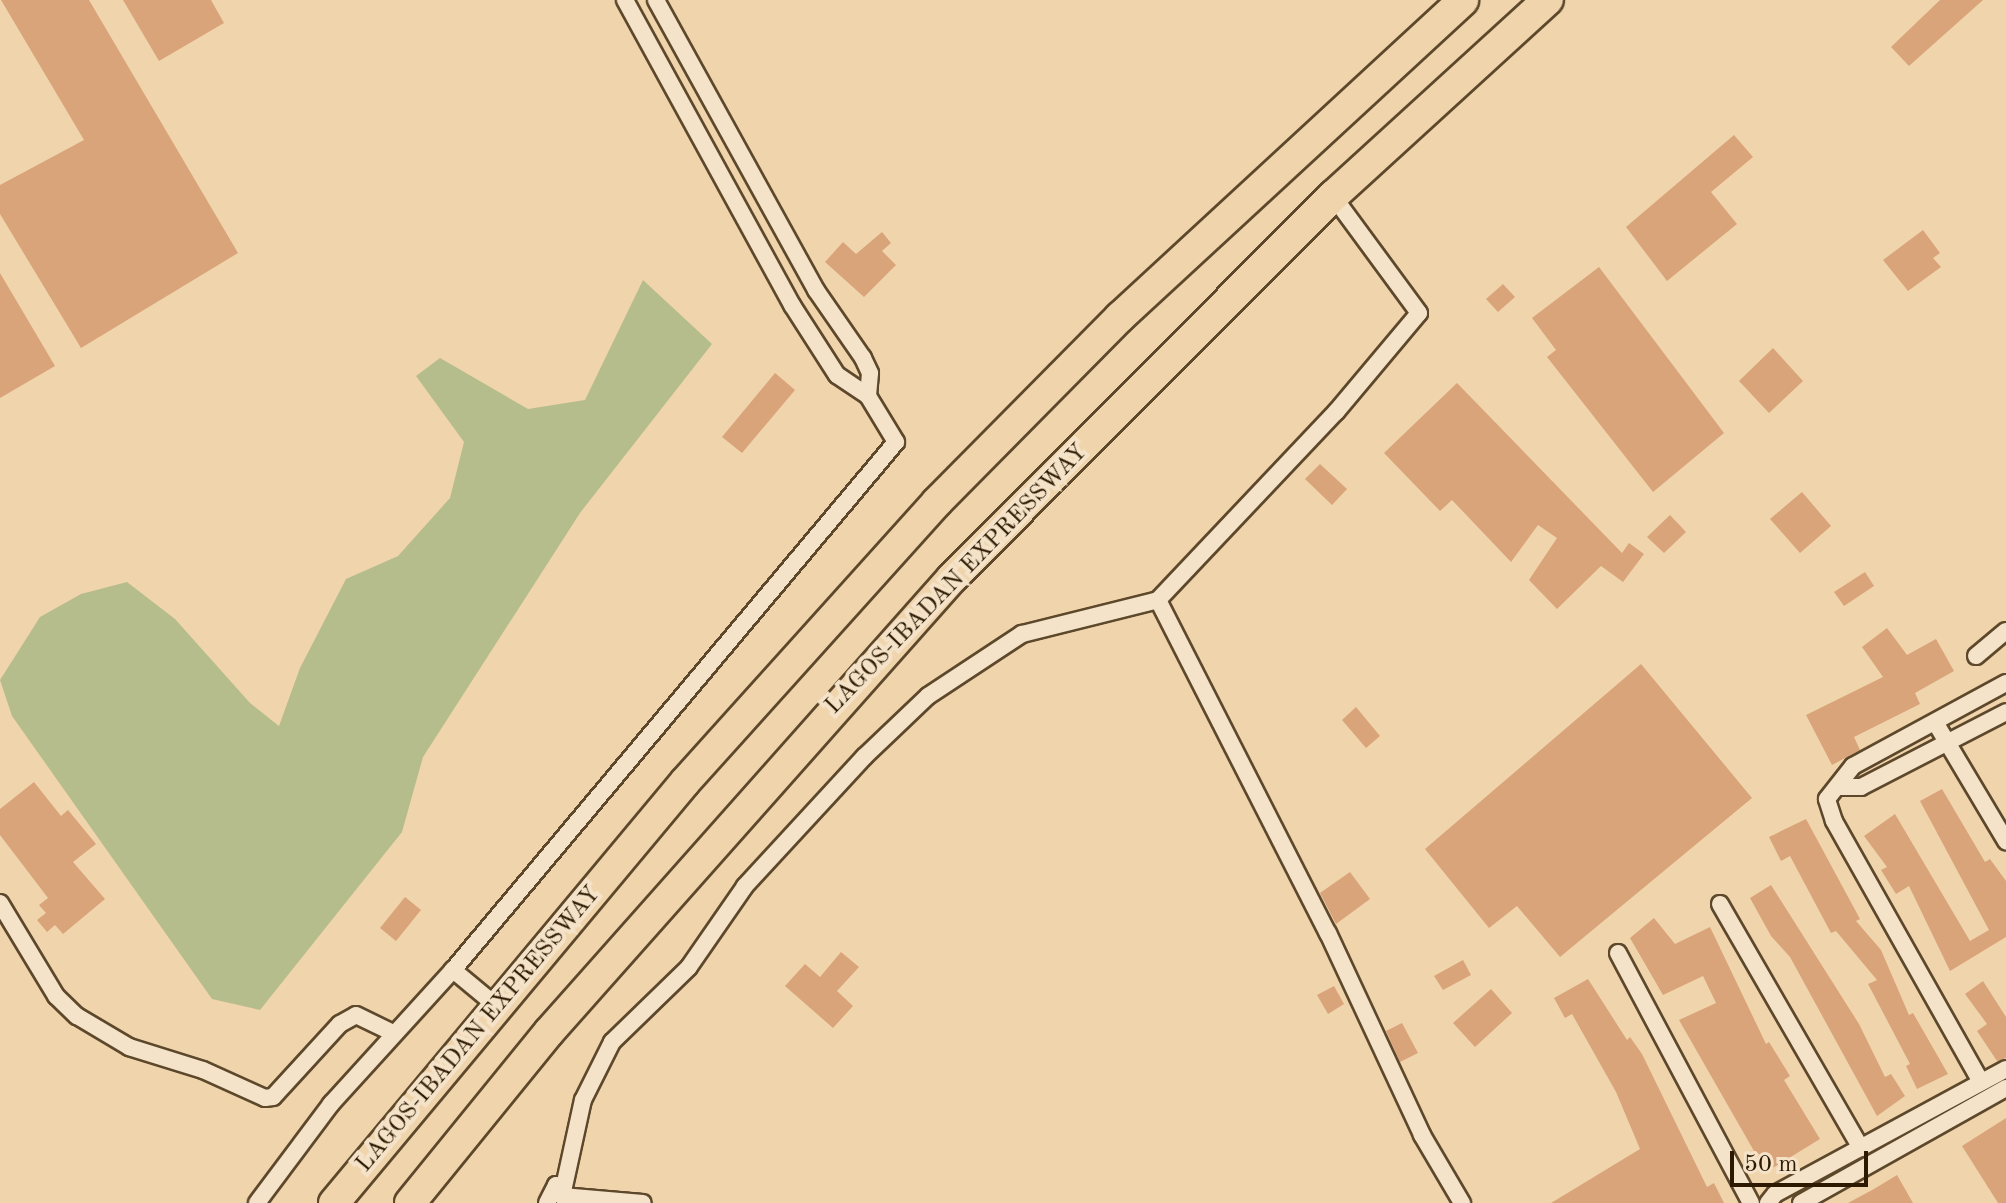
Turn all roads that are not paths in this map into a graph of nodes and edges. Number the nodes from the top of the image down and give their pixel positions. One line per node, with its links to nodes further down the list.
1 (625, 0): 6 (street)
2 (656, 0): 6 (street)
3 (1463, 0): 20 (highway, LAGOS-IBADAN EXPRESSWAY)
4 (1548, 0): 5 (highway, LAGOS-IBADAN EXPRESSWAY)
5 (1333, 196): 7 (street); 29 (highway, LAGOS-IBADAN EXPRESSWAY)
6 (868, 396): 19 (street)
7 (1158, 600): 26 (street); 31 (street)
8 (2006, 631): 9 (street)
9 (1976, 656)
10 (2006, 683): 12 (street)
11 (2006, 712): 13 (street)
12 (1935, 722): 13 (street); 14 (street)
13 (1949, 744): 14 (street); 15 (street)
14 (1841, 787): 23 (street)
15 (2006, 841)
16 (0, 903): 21 (street)
17 (1720, 904): 25 (street)
18 (1618, 953): 32 (street)
19 (453, 970): 20 (street); 21 (street)
20 (499, 1008): 28 (highway, LAGOS-IBADAN EXPRESSWAY)
21 (393, 1033): 27 (street)
22 (2006, 1069): 23 (street)
23 (1981, 1082): 25 (street)
24 (2006, 1088): 34 (street)
25 (1861, 1148): 33 (street)
26 (555, 1200): 30 (street)
27 (257, 1203)
28 (334, 1203)
29 (410, 1203)
30 (643, 1203)
31 (1462, 1203)
32 (1751, 1203)
33 (1768, 1203)
34 (1801, 1203)

